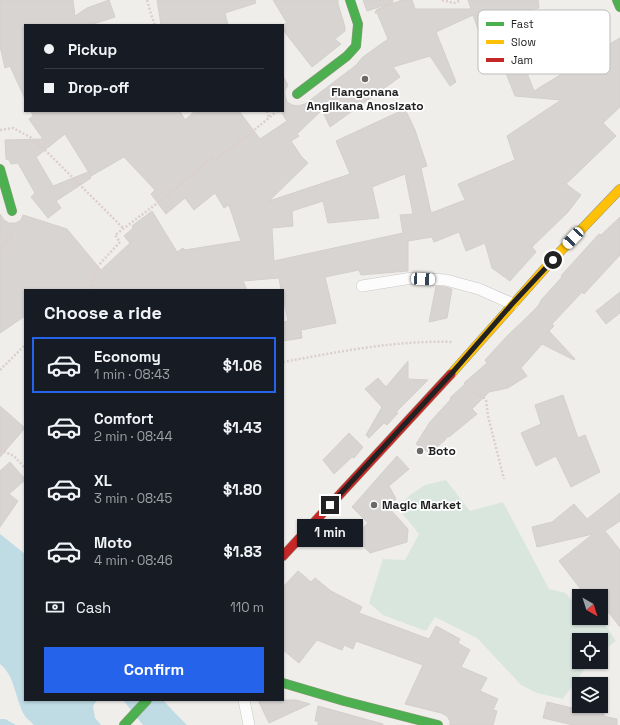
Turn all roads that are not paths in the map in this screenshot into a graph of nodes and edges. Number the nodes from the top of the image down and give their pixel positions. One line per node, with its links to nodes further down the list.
1 (350, 0): 4 (main road)
2 (617, 0): 3 (main road)
3 (620, 7)
4 (297, 94)
5 (0, 169): 7 (main road)
6 (620, 189): 9 (main road)
7 (12, 210)
8 (362, 286): 9 (lane)
9 (512, 304): 10 (main road)
10 (284, 554)
11 (284, 682): 16 (main road)
12 (146, 701): 14 (main road)
13 (244, 701): 15 (lane)
14 (124, 725)
15 (250, 725)
16 (438, 725)

